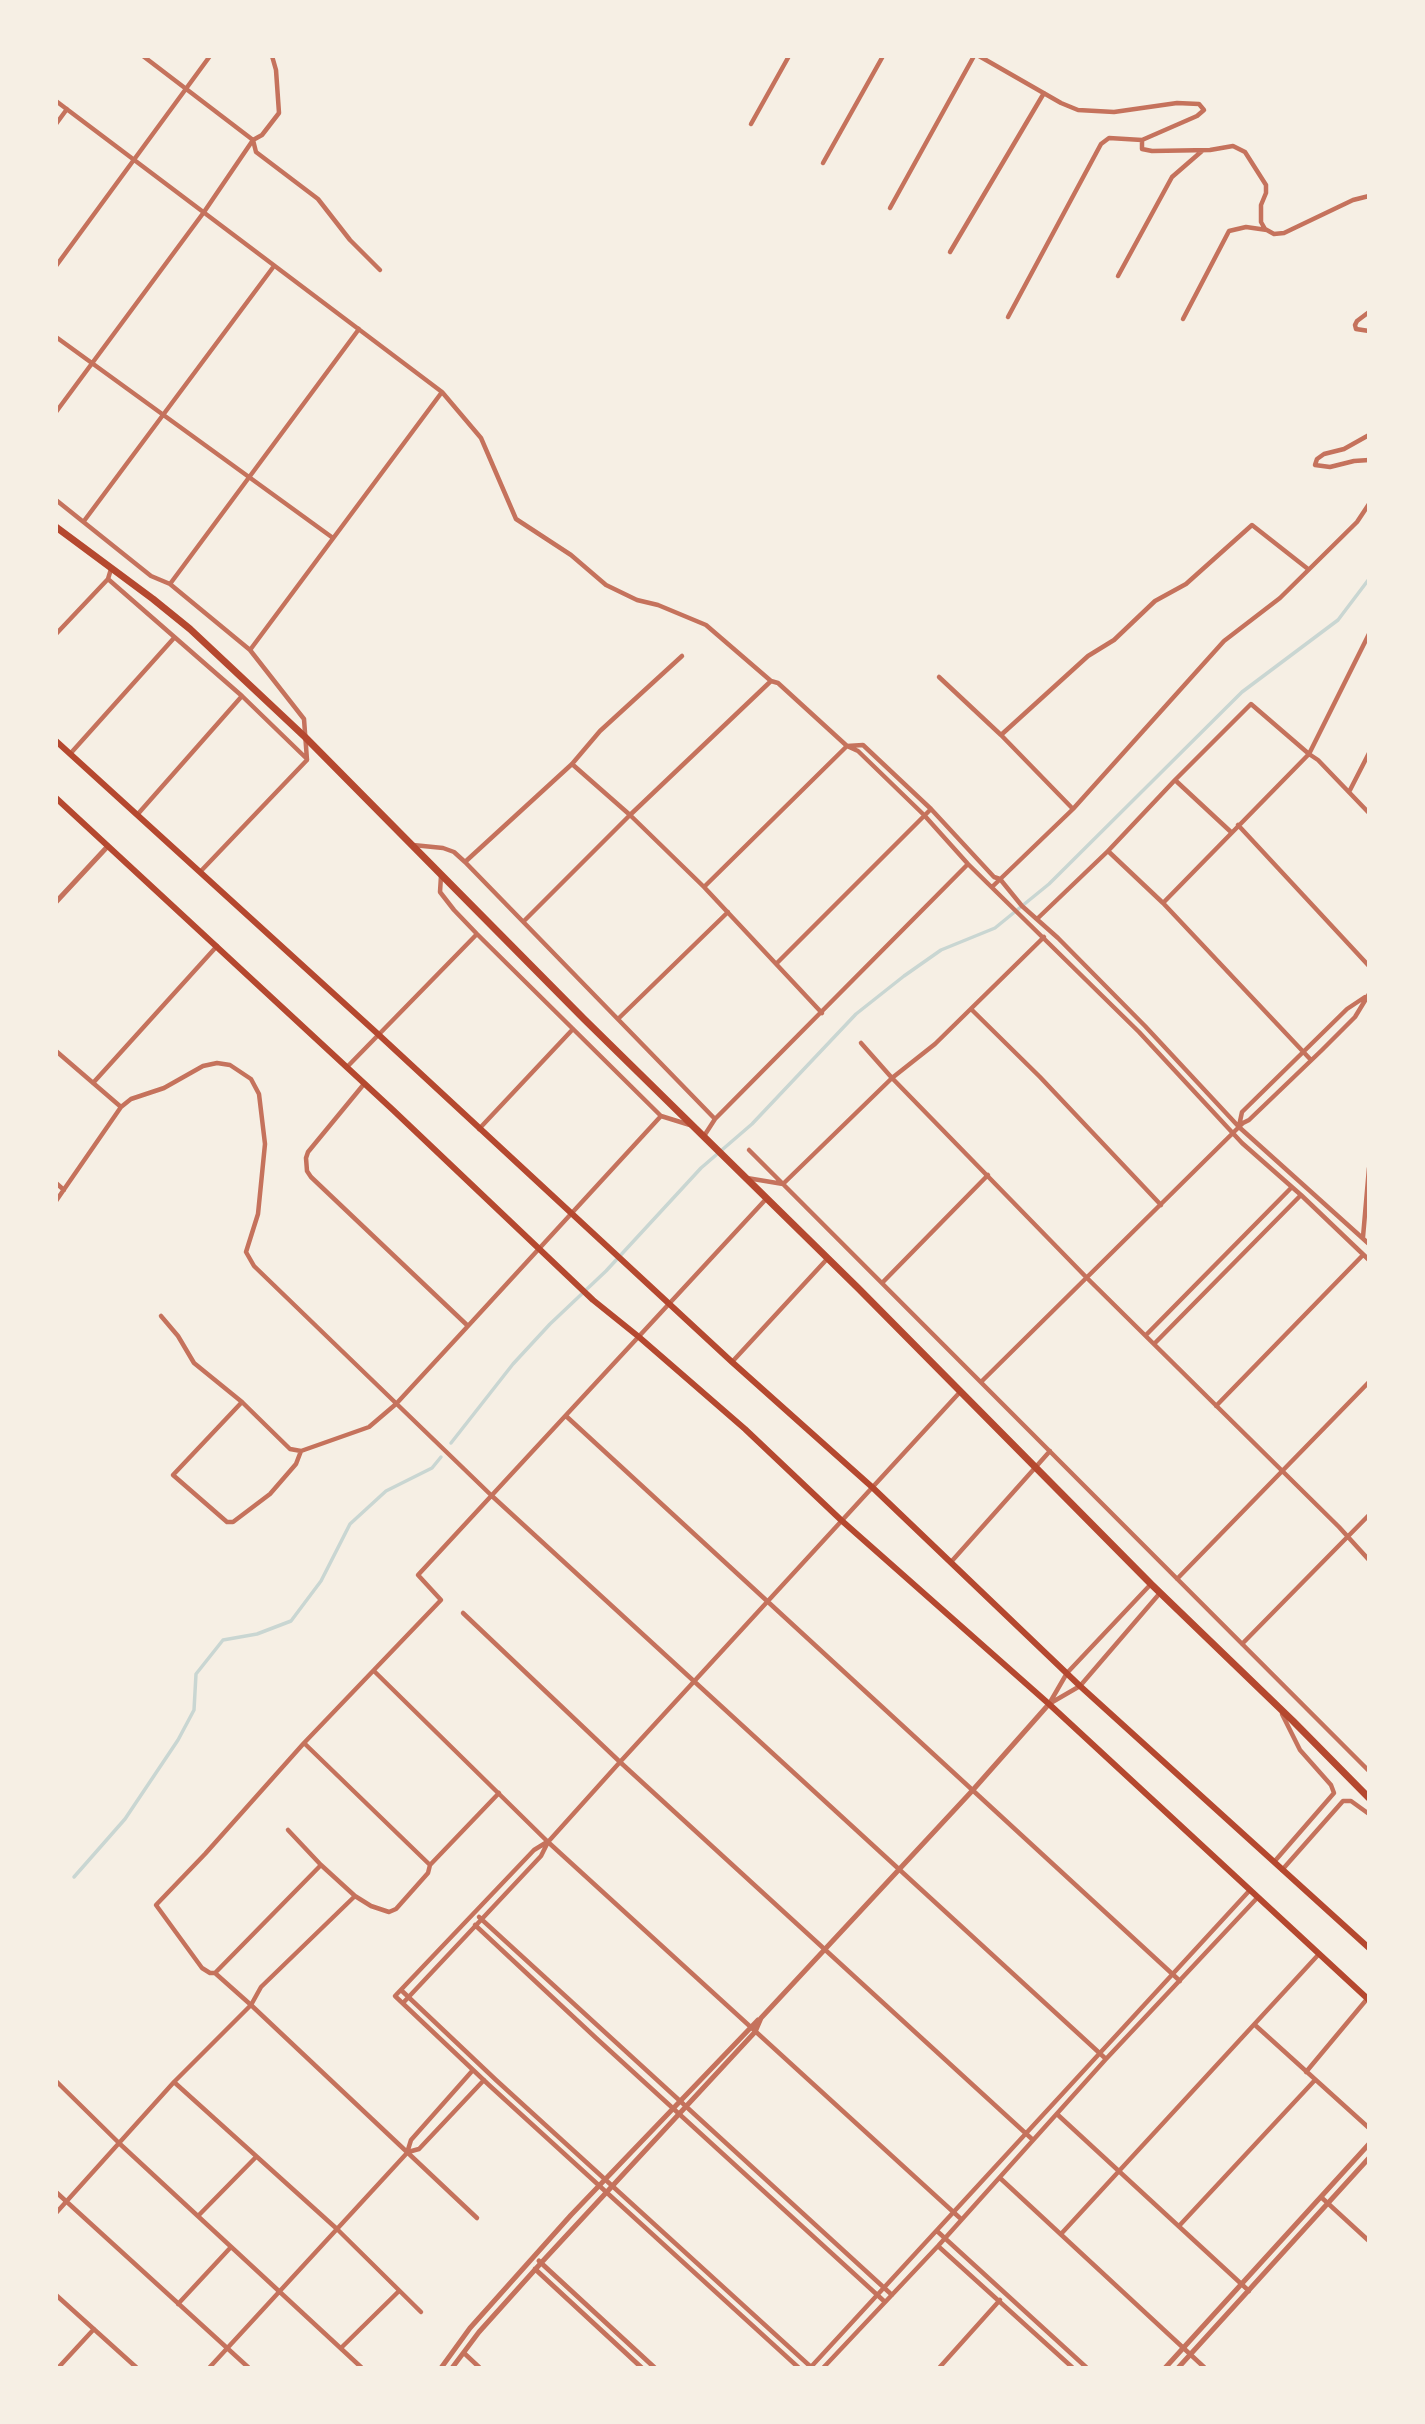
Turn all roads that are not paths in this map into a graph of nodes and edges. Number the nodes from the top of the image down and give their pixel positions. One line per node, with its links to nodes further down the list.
1 (143, 56): 8 (street)
2 (210, 56): 8 (street)
3 (272, 56): 14 (street)
4 (789, 56): 13 (street)
5 (883, 56): 18 (street)
6 (974, 56): 20 (street)
7 (979, 56): 9 (street)
8 (187, 88): 14 (street); 17 (street)
9 (1044, 93): 15 (street); 23 (street)
10 (56, 101): 11 (street)
11 (67, 109): 12 (street); 17 (street)
12 (56, 124)
13 (751, 124)
14 (253, 140): 21 (street); 26 (street)
15 (1142, 140): 16 (street); 29 (street)
16 (1203, 150): 22 (street); 27 (street)
17 (135, 159): 21 (street); 24 (street)
18 (823, 163)
19 (1369, 196): 22 (street)
20 (890, 208)
21 (204, 212): 25 (street); 34 (street)
22 (1268, 230): 30 (street)
23 (950, 252)
24 (56, 266)
25 (274, 266): 31 (street); 37 (street)
26 (380, 270)
27 (1118, 276)
28 (1369, 312): 32 (street)
29 (1008, 317)
30 (1183, 319)
31 (359, 329): 35 (street); 40 (street)
32 (1369, 331)
33 (56, 337): 34 (street)
34 (92, 364): 36 (street); 37 (street)
35 (442, 392): 45 (street); 56 (street)
36 (56, 412)
37 (164, 415): 40 (street); 43 (street)
38 (1369, 435): 39 (street)
39 (1369, 460)
40 (250, 478): 45 (street); 49 (street)
41 (56, 500): 43 (street)
42 (1369, 504): 47 (street)
43 (85, 521): 49 (street)
44 (56, 527): 46 (highway)
45 (332, 538): 53 (street)
46 (112, 568): 48 (street); 59 (highway)
47 (1308, 569): 58 (street); 71 (street)
48 (108, 579): 50 (street); 52 (street)
49 (170, 584): 53 (street)
50 (56, 634)
51 (1369, 635): 64 (street)
52 (174, 638): 57 (street); 63 (street)
53 (250, 650): 59 (street)
54 (682, 656): 66 (street)
55 (939, 677): 58 (street)
56 (771, 681): 61 (street); 74 (street)
57 (242, 696): 65 (street); 73 (street)
58 (1001, 735): 71 (street)
59 (305, 737): 65 (street); 78 (highway)
60 (56, 741): 63 (main road)
61 (847, 746): 70 (street); 75 (street); 86 (street)
62 (1369, 753): 68 (street)
63 (70, 754): 73 (main road)
64 (1308, 754): 67 (street); 68 (street); 76 (street)
65 (307, 760): 83 (street)
66 (572, 764): 74 (street); 81 (street)
67 (1175, 780): 77 (street); 80 (street)
68 (1349, 792): 72 (street)
69 (56, 797): 79 (main road)
70 (931, 809): 75 (street); 85 (street)
71 (1073, 809): 85 (street)
72 (1369, 813)
73 (137, 815): 83 (main road)
74 (630, 815): 86 (street); 92 (street)
75 (925, 815): 82 (street); 96 (street)
76 (1238, 825): 77 (street); 97 (street)
77 (1231, 832): 89 (street)
78 (413, 845): 81 (street); 84 (highway)
79 (108, 846): 88 (street); 95 (main road)
80 (1108, 851): 89 (street); 91 (street)
81 (465, 862): 92 (street)
82 (968, 864): 87 (street); 100 (street)
83 (200, 872): 103 (main road)
84 (441, 876): 93 (street); 115 (highway)
85 (1000, 879): 87 (street); 91 (street)
86 (704, 887): 90 (street)
87 (992, 887): 94 (street)
88 (56, 902)
89 (1163, 903): 106 (street)
90 (728, 912): 96 (street); 101 (street)
91 (1037, 919): 116 (street)
92 (524, 921): 101 (street)
93 (477, 934): 102 (street); 103 (street)
94 (1044, 937): 99 (street); 118 (street)
95 (217, 946): 108 (main road); 110 (street)
96 (777, 963): 100 (street)
97 (1369, 966)
98 (1369, 994): 106 (street); 107 (street)
99 (971, 1009): 109 (street); 131 (street)
100 (822, 1013): 114 (street)
101 (618, 1018): 114 (street)
102 (573, 1029): 113 (street); 117 (street)
103 (379, 1035): 108 (street); 117 (main road)
104 (861, 1043): 109 (street)
105 (56, 1051): 110 (street)
106 (1303, 1052): 107 (street); 116 (street)
107 (1311, 1060): 116 (street)
108 (347, 1067): 111 (main road)
109 (892, 1078): 122 (street); 125 (street)
110 (93, 1083): 112 (street)
111 (364, 1084): 135 (main road); 143 (street)
112 (121, 1107): 127 (street); 154 (street)
113 (661, 1116): 115 (street); 132 (street)
114 (715, 1119): 119 (street)
115 (694, 1127): 119 (highway)
116 (1239, 1127): 118 (street); 133 (street)
117 (479, 1129): 132 (main road)
118 (1232, 1133): 126 (street); 131 (street)
119 (707, 1139): 123 (highway)
120 (749, 1150): 125 (street)
121 (1369, 1168): 133 (street)
122 (988, 1175): 139 (street); 140 (street)
123 (746, 1178): 125 (street); 129 (highway)
124 (56, 1183): 127 (street)
125 (783, 1184): 140 (street)
126 (1292, 1187): 128 (street); 144 (street)
127 (64, 1190): 130 (street)
128 (1301, 1195): 136 (street); 146 (street)
129 (767, 1198): 137 (highway); 141 (street)
130 (56, 1201)
131 (1161, 1205): 139 (street)
132 (570, 1213): 135 (street); 141 (main road)
133 (1363, 1237): 134 (street)
134 (1369, 1244)
135 (540, 1249): 143 (street); 145 (main road)
136 (1363, 1255): 138 (street); 155 (street)
137 (828, 1258): 147 (street); 151 (highway)
138 (1369, 1260)
139 (1086, 1277): 144 (street); 148 (street)
140 (882, 1283): 148 (street)
141 (668, 1303): 145 (street); 147 (main road)
142 (161, 1317): 153 (street)
143 (468, 1326): 154 (street)
144 (1146, 1335): 146 (street)
145 (639, 1337): 156 (street); 164 (main road)
146 (1154, 1344): 155 (street)
147 (732, 1362): 161 (main road)
148 (981, 1382): 158 (street)
149 (1369, 1382): 150 (street)
150 (1363, 1389): 152 (street); 160 (street)
151 (960, 1392): 159 (highway); 161 (street)
152 (1369, 1395)
153 (242, 1402): 157 (street); 157 (street)
154 (396, 1404): 157 (street); 162 (street)
155 (1216, 1406): 160 (street)
156 (566, 1416): 162 (street); 171 (street)
157 (301, 1451)
158 (1050, 1451): 159 (street); 168 (street)
159 (1035, 1466): 167 (street); 169 (highway)
160 (1282, 1471): 165 (street); 168 (street)
161 (872, 1487): 164 (street); 167 (main road)
162 (492, 1496): 174 (street); 176 (street)
163 (1369, 1515): 165 (street)
164 (841, 1520): 171 (street); 178 (main road)
165 (1346, 1538): 166 (street); 173 (street)
166 (1369, 1560)
167 (951, 1562): 175 (main road)
168 (1177, 1579): 173 (street)
169 (1151, 1584): 170 (highway); 175 (street)
170 (1160, 1592): 177 (street); 179 (highway)
171 (767, 1602): 176 (street); 183 (street)
172 (463, 1613): 181 (street)
173 (1242, 1644): 182 (street)
174 (374, 1671): 180 (street); 184 (street)
175 (1067, 1674): 177 (main road); 178 (street)
176 (694, 1681): 181 (street); 192 (street)
177 (1080, 1686): 178 (street); 189 (main road)
178 (1049, 1704): 183 (street); 194 (main road)
179 (1279, 1707): 185 (highway); 189 (street)
180 (304, 1743): 191 (street); 203 (street)
181 (620, 1762): 188 (street); 201 (street)
182 (1369, 1771)
183 (972, 1791): 192 (street); 204 (street)
184 (499, 1793): 188 (street); 191 (street)
185 (1369, 1798)
186 (1369, 1814): 193 (street)
187 (288, 1830): 190 (street)
188 (548, 1842): 197 (street); 198 (street); 212 (street)
189 (1273, 1862): 193 (main road)
190 (320, 1865): 195 (street); 203 (street)
191 (430, 1865): 195 (street)
192 (898, 1869): 201 (street); 213 (street)
193 (1282, 1870): 200 (main road)
194 (1251, 1889): 196 (main road); 204 (street)
195 (355, 1896): 210 (street)
196 (1258, 1897): 202 (main road); 205 (street)
197 (474, 1913): 198 (street); 206 (street)
198 (481, 1919): 199 (street); 221 (street)
199 (475, 1925): 207 (street); 223 (street)
200 (1369, 1948)
201 (825, 1949): 212 (street); 227 (street)
202 (1319, 1953): 208 (main road); 211 (street)
203 (215, 1973): 210 (street)
204 (1173, 1974): 205 (street); 213 (street)
205 (1180, 1981): 214 (street)
206 (401, 1990): 207 (street); 209 (street)
207 (409, 1997): 209 (street); 235 (street)
208 (1368, 1999): 216 (street)
209 (403, 2003): 215 (street)
210 (251, 2006): 220 (street); 231 (street)
211 (1255, 2025): 216 (street); 234 (street)
212 (752, 2029): 221 (street); 222 (street); 245 (street)
213 (1100, 2053): 214 (street); 227 (street)
214 (1106, 2059): 225 (street)
215 (473, 2070): 217 (street); 231 (street)
216 (1306, 2071): 218 (street)
217 (484, 2080): 231 (street); 238 (street)
218 (1315, 2080): 226 (street); 249 (street)
219 (56, 2081): 229 (street)
220 (174, 2082): 229 (street); 232 (street)
221 (680, 2101): 222 (street); 223 (street)
222 (686, 2107): 224 (street); 262 (street)
223 (674, 2108): 224 (street); 235 (street)
224 (680, 2114): 237 (street); 267 (street)
225 (1058, 2115): 228 (street); 234 (street)
226 (1369, 2127)
227 (1026, 2133): 228 (street); 245 (street)
228 (1033, 2140): 236 (street)
229 (120, 2144): 242 (street); 246 (street)
230 (1369, 2144): 241 (street)
231 (407, 2152): 247 (street); 250 (street)
232 (256, 2157): 246 (street); 250 (street)
233 (1369, 2158): 243 (street)
234 (1119, 2171): 249 (street); 252 (street)
235 (606, 2178): 237 (street); 238 (street)
236 (1000, 2178): 248 (street); 252 (street)
237 (612, 2184): 239 (street); 291 (street)
238 (598, 2185): 239 (street); 257 (street)
239 (606, 2191): 258 (street); 290 (street)
240 (56, 2192): 242 (street)
241 (1321, 2197): 243 (street); 261 (street)
242 (66, 2202): 244 (street); 271 (street)
243 (1327, 2203): 254 (street); 265 (street)
244 (56, 2213)
245 (954, 2213): 248 (street); 251 (street)
246 (198, 2216): 256 (street)
247 (477, 2218)
248 (961, 2219): 253 (street)
249 (1179, 2226): 261 (street)
250 (337, 2229): 263 (street); 264 (street)
251 (937, 2231): 253 (street); 262 (street)
252 (1061, 2234): 276 (street)
253 (944, 2238): 255 (street); 296 (street)
254 (1369, 2241)
255 (938, 2246): 268 (street); 269 (street)
256 (231, 2247): 263 (street); 271 (street)
257 (535, 2257): 258 (street); 259 (street)
258 (541, 2263): 260 (street); 289 (street)
259 (528, 2264): 260 (street); 285 (street)
260 (535, 2269): 277 (street); 288 (street)
261 (1241, 2284): 265 (street); 276 (street)
262 (884, 2288): 267 (street); 268 (street)
263 (279, 2291): 274 (street); 275 (street)
264 (399, 2291): 272 (street); 274 (street)
265 (1249, 2291): 278 (street)
266 (56, 2295): 273 (street)
267 (878, 2295): 270 (street); 291 (street)
268 (892, 2295): 270 (street)
269 (1000, 2300): 279 (street); 295 (street)
270 (885, 2302): 292 (street)
271 (178, 2304): 275 (street)
272 (421, 2312)
273 (94, 2329): 280 (street); 281 (street)
274 (341, 2348): 284 (street)
275 (228, 2349): 282 (street); 283 (street)
276 (1183, 2349): 278 (street); 297 (street)
277 (464, 2353): 286 (street); 287 (street)
278 (1190, 2355): 298 (street); 299 (street)
279 (945, 2362): 293 (street); 294 (street)
280 (58, 2368)
281 (137, 2368)
282 (209, 2368)
283 (249, 2368)
284 (362, 2368)
285 (442, 2368)
286 (452, 2368)
287 (480, 2368)
288 (642, 2368)
289 (654, 2368)
290 (799, 2368)
291 (811, 2368)
292 (822, 2368)
293 (939, 2368)
294 (951, 2368)
295 (1073, 2368)
296 (1087, 2368)
297 (1165, 2368)
298 (1178, 2368)
299 (1205, 2368)

